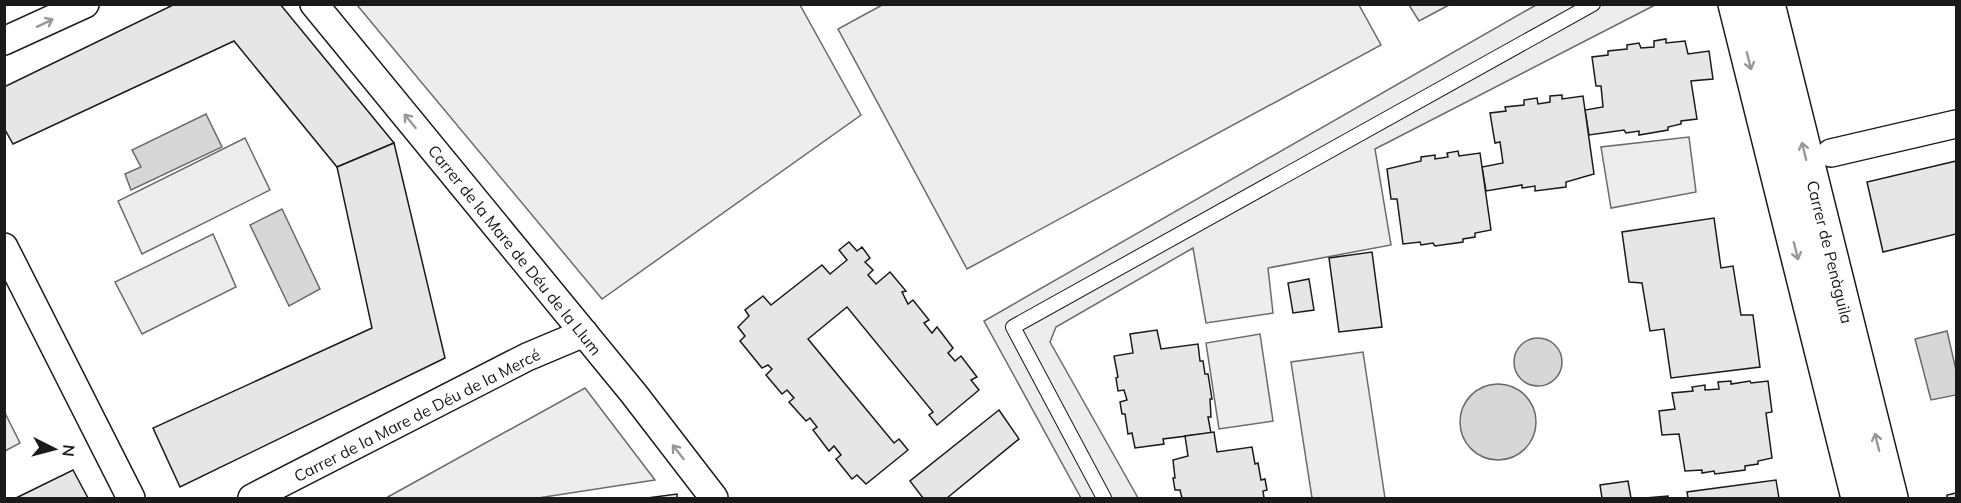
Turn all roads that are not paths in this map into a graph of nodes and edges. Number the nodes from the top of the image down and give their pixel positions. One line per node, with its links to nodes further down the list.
1 (85, 4): 6 (street, one-way to 1)
2 (314, 4): 10 (street, Carrer de la Mare de Déu de la Llum, one-way to 2)
3 (1593, 4): 14 (lane)
4 (1735, 4): 15 (street, Carrer de Penàguila, one-way to 15)
5 (1768, 4): 16 (street, Carrer de Penàguila, one-way to 5)
6 (4, 41)
7 (1956, 124): 8 (street)
8 (1831, 153)
9 (4, 247): 11 (street)
10 (584, 333): 12 (street, Carrer de la Mare de Déu de la Mercé); 13 (street, Carrer de la Mare de Déu de la Llum, one-way to 10)
11 (131, 498)
12 (252, 498)
13 (714, 498)
14 (1104, 498)
15 (1858, 498)
16 (1891, 498)

